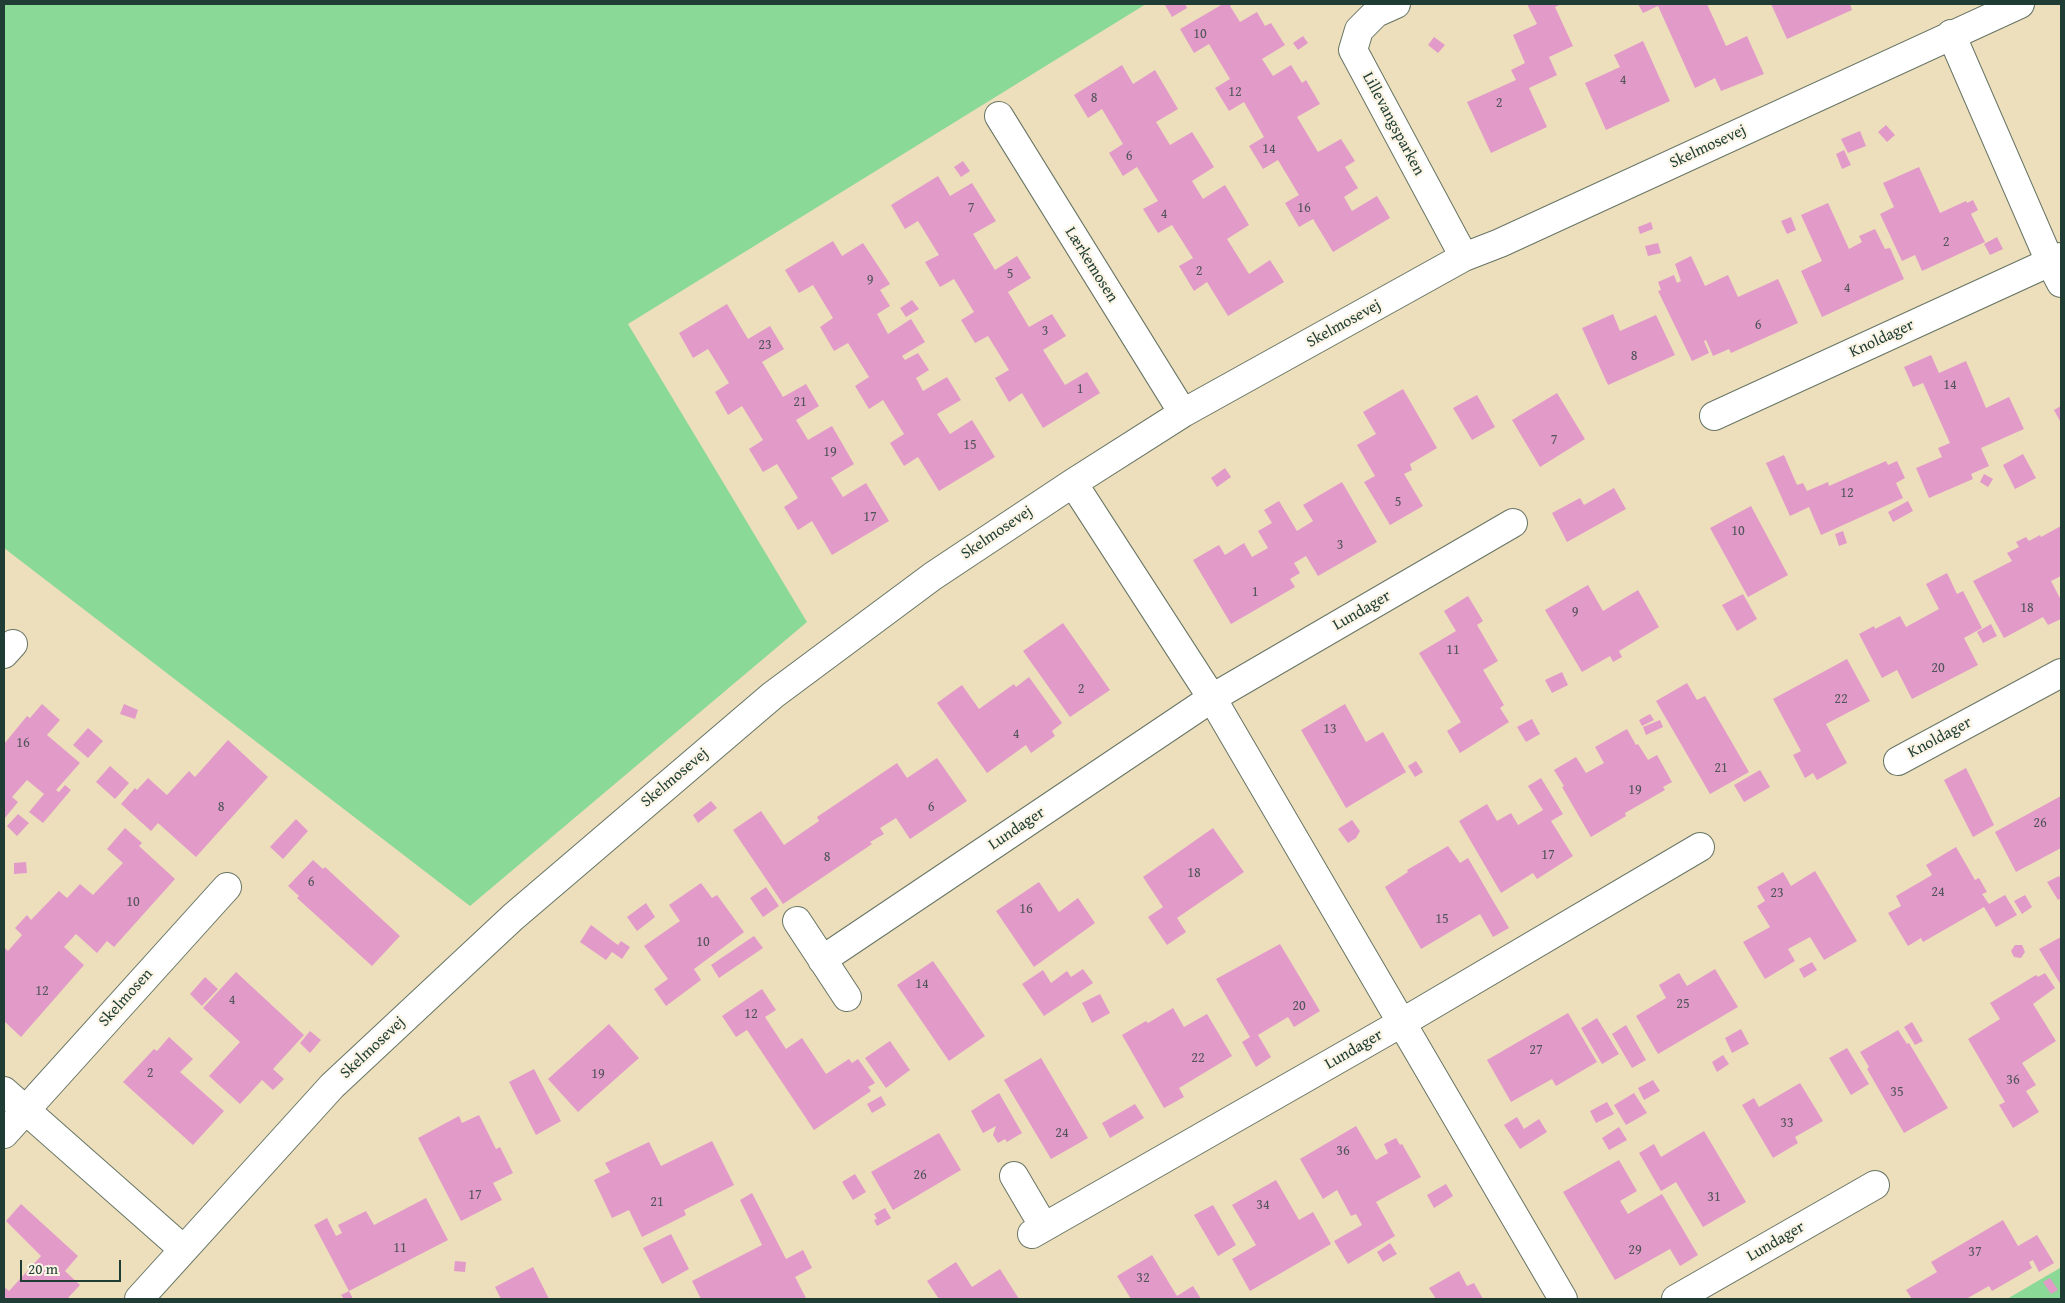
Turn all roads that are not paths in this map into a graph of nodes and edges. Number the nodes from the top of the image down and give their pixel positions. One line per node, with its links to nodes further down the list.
1 (1396, 4): 5 (street, Lillevangsparken)
2 (2020, 4): 3 (street, Skelmosevej)
3 (1951, 34): 5 (street, Skelmosevej); 6 (street, Knoldager)
4 (999, 116): 7 (street, Lærkemosen)
5 (1464, 257): 7 (street, Skelmosevej)
6 (2058, 268): 8 (street, Knoldager)
7 (1183, 414): 9 (street, Skelmosevej)
8 (1714, 416)
9 (1073, 482): 12 (street, Lundager); 25 (street, Skelmosevej)
10 (1513, 523): 12 (street, Lundager)
11 (2061, 673): 13 (street, Knoldager)
12 (1212, 698): 17 (street, Lundager); 19 (street, Lundager)
13 (1898, 761)
14 (1700, 847): 19 (street, Lundager)
15 (227, 887): 21 (street, Skelmosen)
16 (797, 922): 17 (street)
17 (822, 960): 18 (street)
18 (847, 997)
19 (1403, 1022): 23 (street, Lundager); 27 (street, Lundager)
20 (4, 1091): 21 (street)
21 (25, 1110): 22 (street, Skelmosen); 25 (street)
22 (4, 1134)
23 (1014, 1176)
24 (1875, 1185): 28 (street, Lundager)
25 (184, 1249): 26 (street, Skelmosevej)
26 (139, 1299)
27 (1563, 1299)
28 (1676, 1299)

